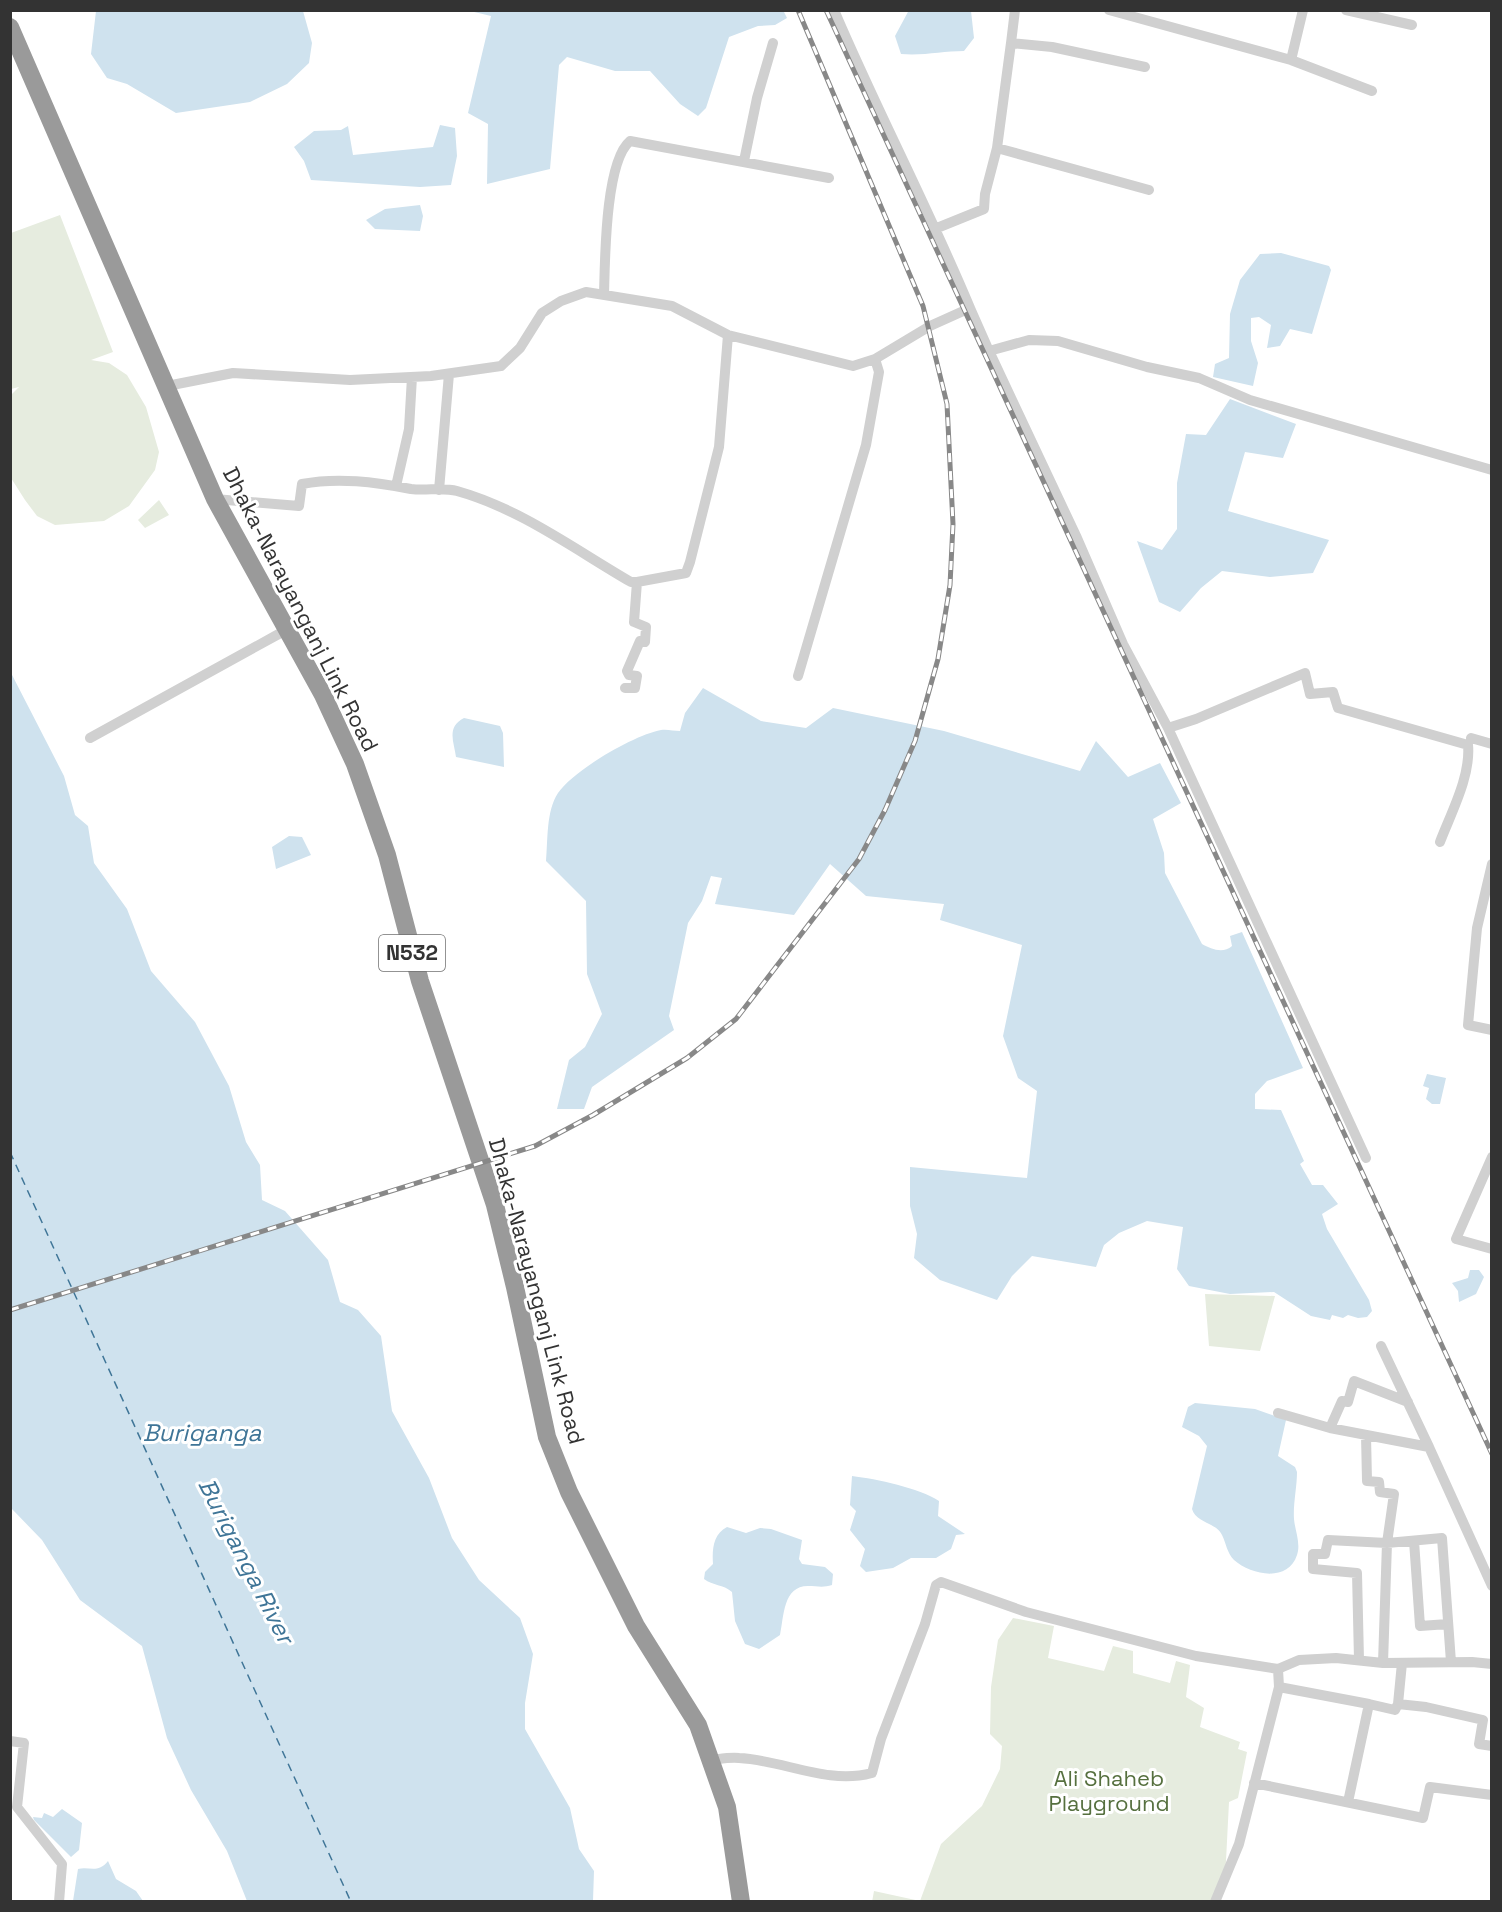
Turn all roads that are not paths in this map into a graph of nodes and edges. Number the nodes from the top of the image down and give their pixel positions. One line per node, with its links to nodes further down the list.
1 (834, 10): 17 (street)
2 (1016, 10): 9 (street)
3 (1109, 10): 10 (street)
4 (1303, 10): 10 (street)
5 (1346, 10): 6 (street)
6 (1412, 25)
7 (10, 27): 25 (highway, Dhaka-Narayanganj Link Road / N532)
8 (773, 43): 14 (street)
9 (1011, 43): 11 (street); 13 (street)
10 (1291, 60): 12 (street)
11 (1145, 67)
12 (1372, 91)
13 (997, 148): 16 (street); 17 (street)
14 (744, 161): 15 (street); 18 (street)
15 (829, 178)
16 (1149, 190)
17 (937, 228): 19 (street)
18 (604, 295): 20 (street); 23 (street)
19 (970, 308): 21 (street); 22 (street)
20 (728, 335): 22 (street); 30 (street)
21 (989, 351): 26 (street); 34 (street)
22 (875, 359): 32 (street)
23 (449, 374): 24 (street); 28 (street)
24 (412, 377): 25 (street); 27 (street)
25 (167, 386): 29 (highway, Dhaka-Narayanganj Link Road / N532)
26 (1491, 470)
27 (396, 486): 28 (street); 29 (street)
28 (439, 490): 30 (street)
29 (215, 499): 31 (highway, Dhaka-Narayanganj Link Road / N532)
30 (637, 582): 33 (street)
31 (286, 630): 35 (street); 66 (highway, Dhaka-Narayanganj Link Road / N532)
32 (798, 675)
33 (625, 688)
34 (1167, 728): 38 (street); 41 (street)
35 (90, 738)
36 (1472, 738): 37 (street)
37 (1491, 744)
38 (1440, 842)
39 (1491, 864): 40 (street)
40 (1491, 1030)
41 (1366, 1158)
42 (1491, 1158): 43 (street)
43 (1491, 1249)
44 (1381, 1346): 45 (street)
45 (1408, 1402): 47 (street); 49 (street)
46 (1278, 1413): 47 (street)
47 (1330, 1428): 48 (street)
48 (1366, 1435): 49 (street); 51 (street)
49 (1429, 1447): 52 (street)
50 (1413, 1541): 51 (street); 53 (street); 53 (street)
51 (1387, 1543): 55 (street); 57 (street)
52 (1491, 1586)
53 (1448, 1624): 56 (street)
54 (1491, 1653): 59 (street)
55 (1359, 1660): 57 (street); 60 (street)
56 (1451, 1662): 58 (street); 59 (street)
57 (1383, 1663): 58 (street)
58 (1402, 1663): 63 (street)
59 (1489, 1664)
60 (1278, 1669): 61 (street); 66 (street)
61 (1279, 1687): 62 (street); 67 (street)
62 (1369, 1704): 63 (street); 69 (street)
63 (1398, 1704): 65 (street)
64 (10, 1741): 70 (street)
65 (1491, 1746)
66 (711, 1760): 71 (highway, Dhaka-Narayanganj Link Road / N532)
67 (1254, 1783): 69 (street); 72 (street)
68 (1491, 1795): 69 (street)
69 (1348, 1802)
70 (59, 1902)
71 (741, 1902)
72 (1215, 1902)

